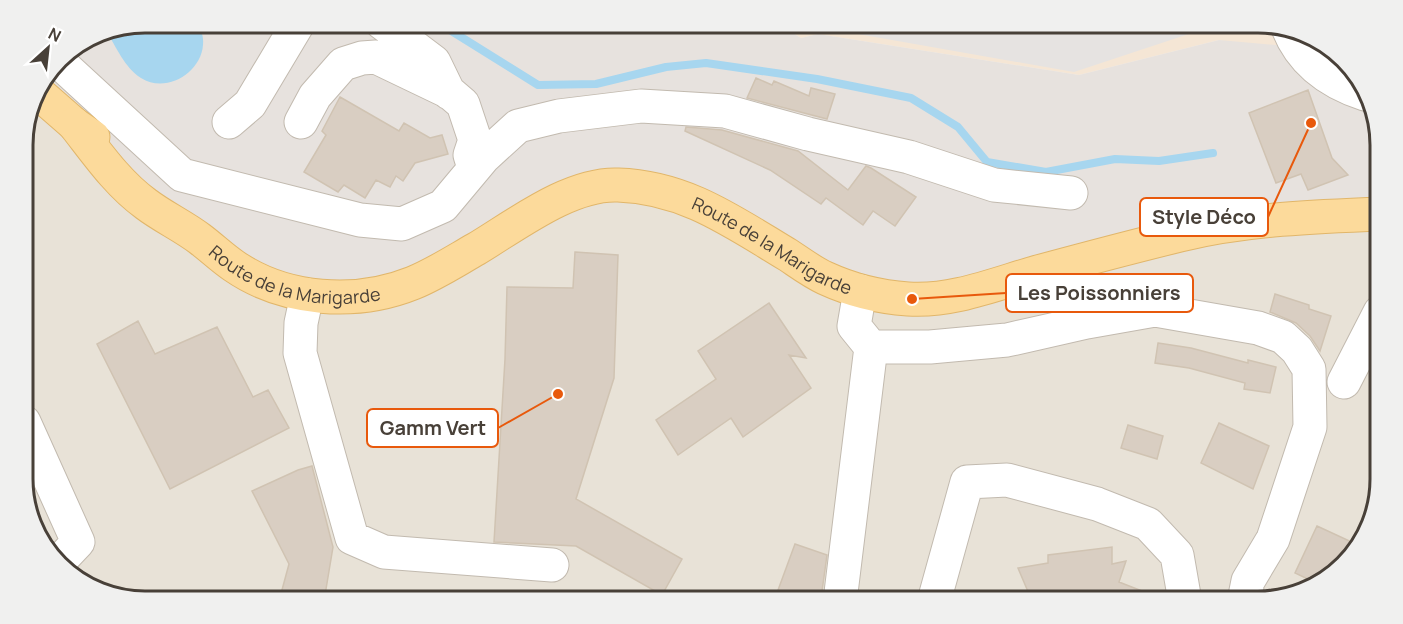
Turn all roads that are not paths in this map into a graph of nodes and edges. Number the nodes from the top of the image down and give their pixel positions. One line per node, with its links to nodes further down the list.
1 (292, 33): 8 (street)
2 (396, 33): 6 (street)
3 (1292, 39): 5 (street)
4 (76, 78): 10 (street)
5 (1356, 91)
6 (449, 92): 9 (street); 10 (street)
7 (44, 98): 14 (main road, Route de la Marigarde)
8 (229, 122)
9 (301, 122)
10 (472, 161): 11 (street)
11 (1071, 193)
12 (1370, 214): 13 (main road, Route de la Marigarde)
13 (860, 291): 14 (main road, Route de la Marigarde); 16 (street)
14 (307, 295): 20 (street)
15 (1370, 331): 17 (street)
16 (871, 347): 21 (street); 24 (street)
17 (1344, 382)
18 (33, 442): 19 (street)
19 (64, 556)
20 (552, 564)
21 (841, 591)
22 (937, 591): 23 (street)
23 (1183, 591)
24 (1246, 591)

